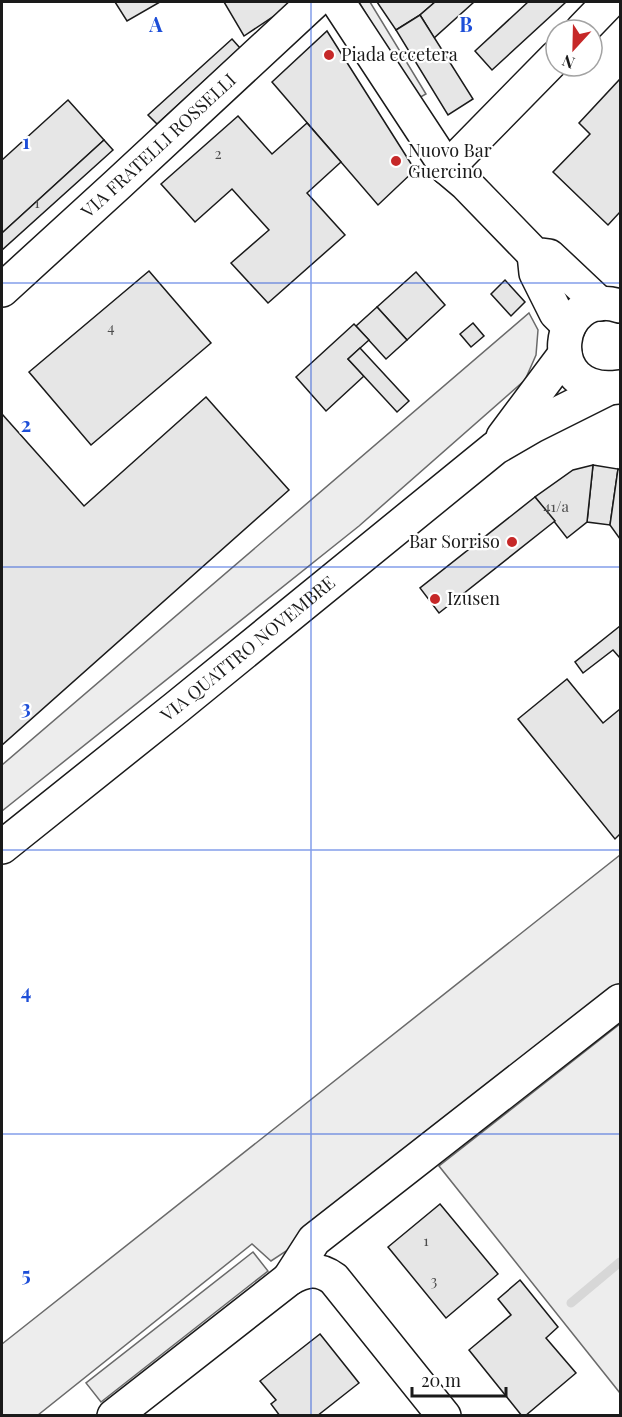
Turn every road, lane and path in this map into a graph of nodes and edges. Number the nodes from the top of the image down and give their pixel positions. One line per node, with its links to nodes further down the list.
1 (314, 2): 8 (street, VIA FRATELLI ROSSELLI)
2 (338, 2): 6 (street)
3 (609, 2): 4 (street)
4 (594, 18)
5 (544, 69): 6 (street)
6 (447, 168): 7 (street)
7 (534, 254): 9 (street); 10 (street)
8 (2, 290)
9 (614, 302): 10 (street, VIA QUATTRO NOVEMBRE)
10 (567, 340): 11 (street, VIA QUATTRO NOVEMBRE); 12 (street, VIA QUATTRO NOVEMBRE)
11 (614, 388): 12 (street, VIA QUATTRO NOVEMBRE)
12 (495, 448): 13 (street, VIA QUATTRO NOVEMBRE)
13 (2, 847)
14 (621, 1002): 15 (street)
15 (289, 1279): 16 (street); 17 (street)
16 (114, 1416)
17 (444, 1416)

